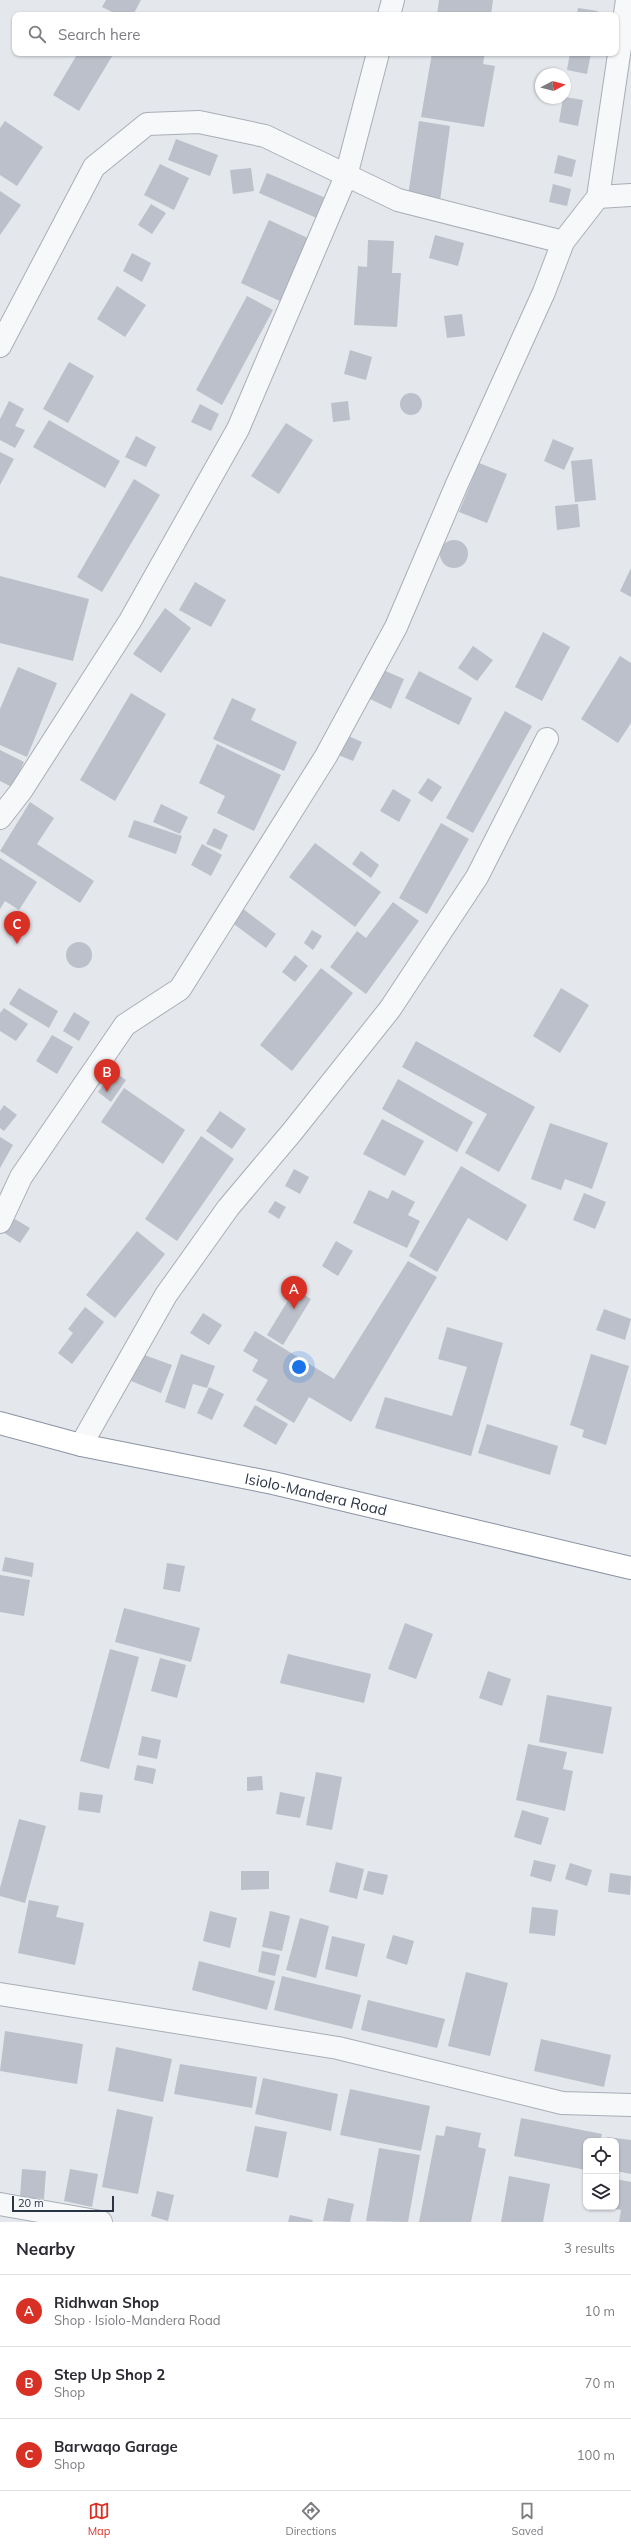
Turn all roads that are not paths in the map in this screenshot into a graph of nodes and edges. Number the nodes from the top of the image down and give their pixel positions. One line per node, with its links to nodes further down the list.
1 (393, 0): 3 (street)
2 (627, 0): 4 (street)
3 (390, 12)
4 (619, 54)
5 (377, 56): 7 (street)
6 (619, 56): 9 (street)
7 (346, 176): 10 (street); 11 (street); 13 (street)
8 (631, 195): 9 (street)
9 (598, 197): 10 (street)
10 (563, 242): 14 (street)
11 (0, 346)
12 (546, 739): 16 (street)
13 (0, 818)
14 (0, 1222)
15 (0, 1423): 16 (highway, Isiolo-Mandera Road)
16 (81, 1445): 17 (highway, Isiolo-Mandera Road)
17 (631, 1568)
18 (0, 1994): 19 (street)
19 (631, 2105)
20 (0, 2204): 21 (street)
21 (101, 2222)

